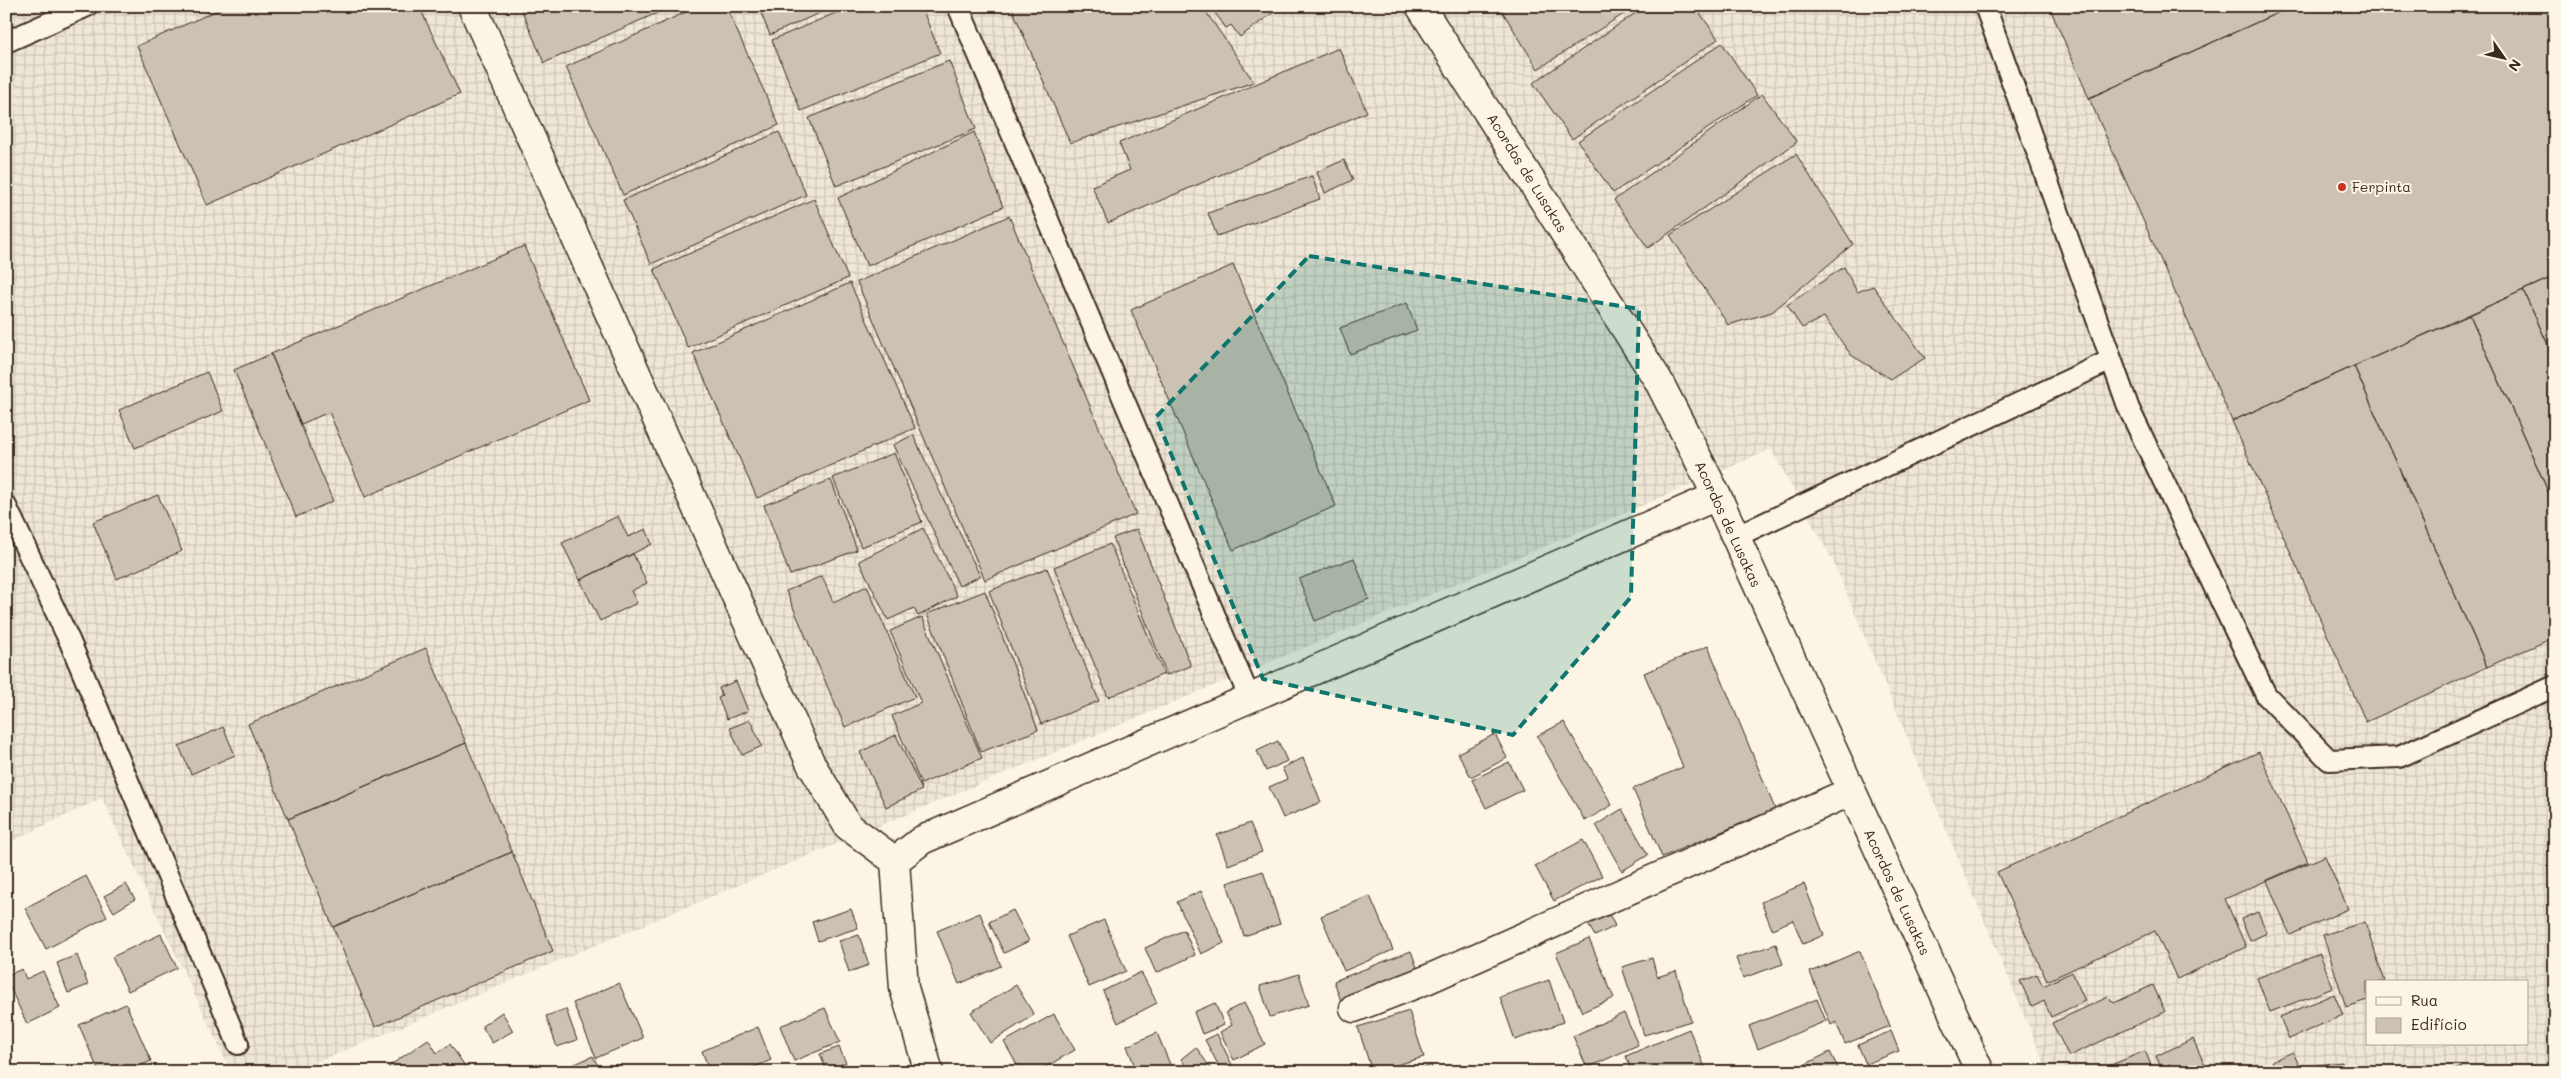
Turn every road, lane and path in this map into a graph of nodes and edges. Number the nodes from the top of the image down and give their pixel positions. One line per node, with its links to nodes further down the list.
1 (87, 6): 6 (lane)
2 (472, 6): 14 (street)
3 (958, 6): 12 (lane)
4 (1420, 6): 8 (street, Acordos de Lusakas)
5 (1985, 6): 7 (lane)
6 (6, 42)
7 (2111, 360): 10 (lane); 11 (lane)
8 (1717, 496): 10 (street, Acordos de Lusakas); 12 (street)
9 (6, 506): 16 (lane)
10 (1735, 537): 13 (street, Acordos de Lusakas)
11 (2555, 686)
12 (1250, 699): 14 (street)
13 (1852, 791): 15 (street); 18 (street, Acordos de Lusakas)
14 (895, 861): 17 (street)
15 (1354, 1008)
16 (238, 1044)
17 (929, 1072)
18 (1980, 1072)

